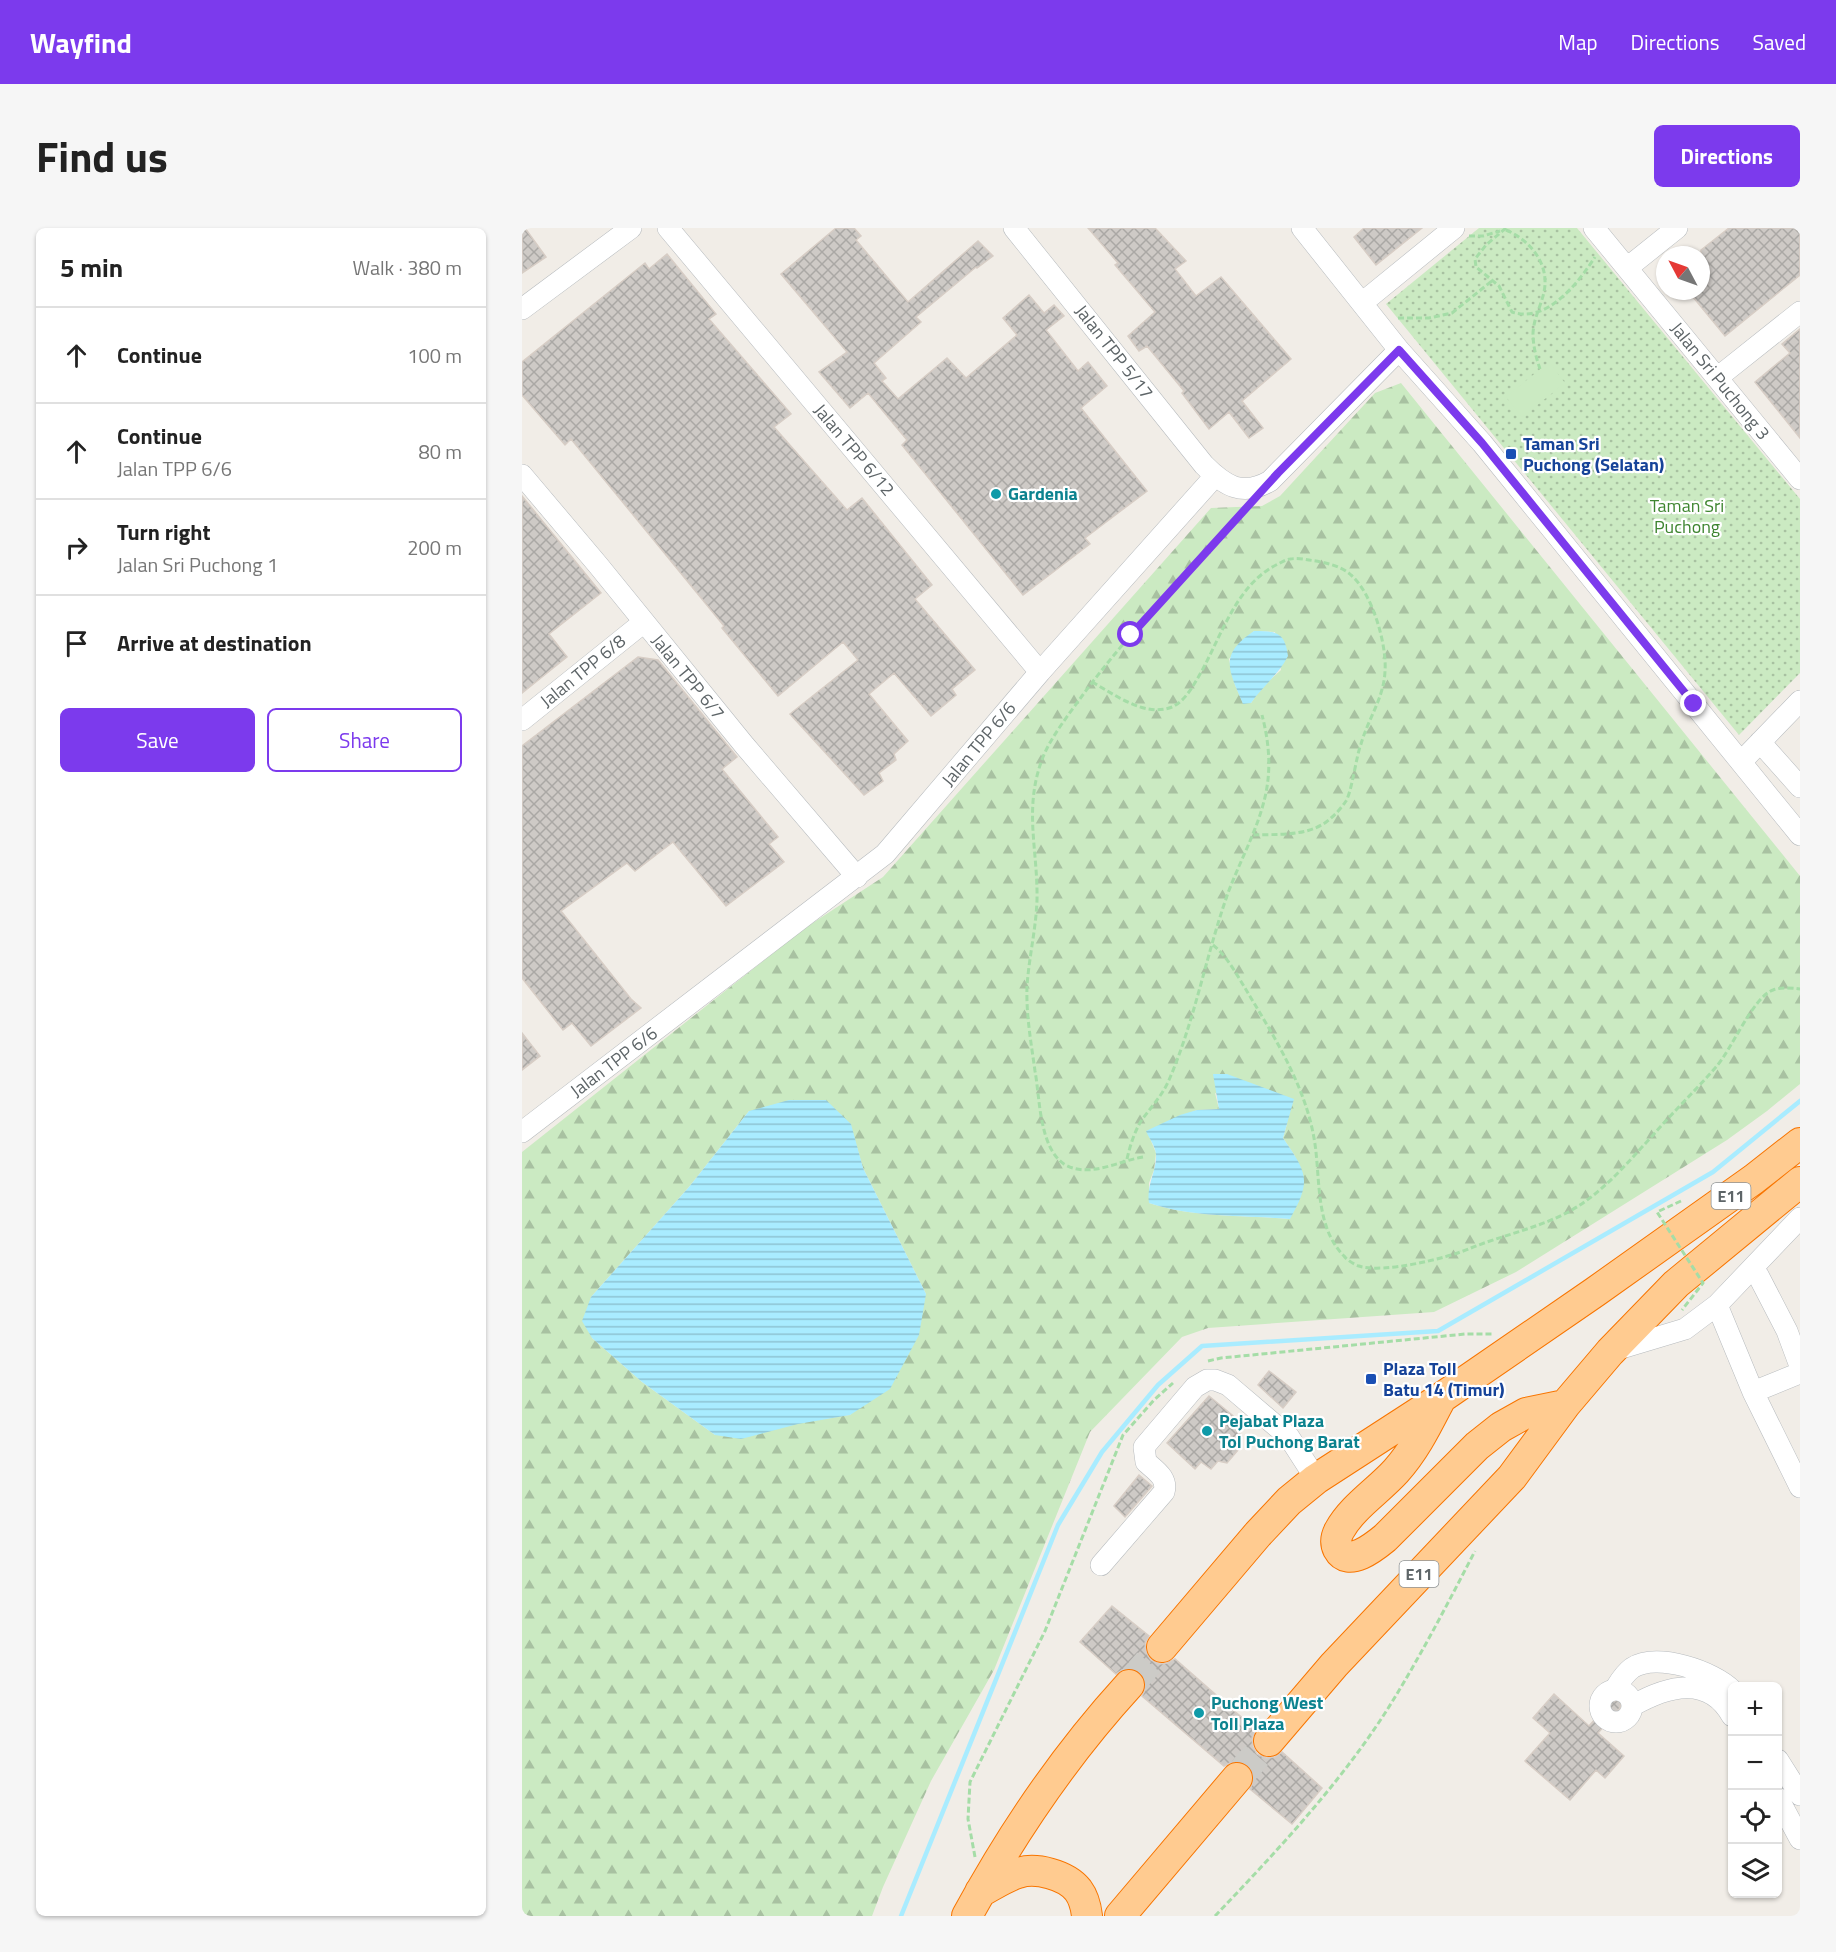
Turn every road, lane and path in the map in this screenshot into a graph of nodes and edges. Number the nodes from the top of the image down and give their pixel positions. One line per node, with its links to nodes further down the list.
1 (631, 228): 13 (street)
2 (668, 228): 25 (street, Jalan TPP 6/12)
3 (1014, 228): 21 (street, Jalan TPP 5/17)
4 (1302, 228): 12 (street)
5 (1594, 228): 10 (street, Jalan Sri Puchong 3)
6 (1677, 228): 10 (street)
7 (1505, 229): 8 (path); 11 (path); 14 (path)
8 (1461, 232): 12 (street)
9 (1597, 253): 14 (path)
10 (1627, 268): 19 (street, Jalan Sri Puchong 3)
11 (1493, 280): 14 (path); 16 (path)
12 (1362, 303): 17 (street)
13 (522, 309)
14 (1536, 311): 18 (path)
15 (1800, 312): 19 (street)
16 (1398, 318)
17 (1399, 350): 21 (street); 31 (street)
18 (1540, 369)
19 (1717, 378): 22 (street, Jalan Sri Puchong 3)
20 (522, 474): 24 (street, Jalan TPP 6/7)
21 (1215, 476): 25 (street, Jalan TPP 6/6)
22 (1800, 479)
23 (1255, 498): 26 (path)
24 (644, 622): 29 (street, Jalan TPP 6/8); 35 (street, Jalan TPP 6/7)
25 (1040, 672): 35 (street, Jalan TPP 6/6)
26 (1092, 682): 33 (path); 41 (path)
27 (1800, 701): 30 (street)
28 (1262, 715): 33 (path)
29 (522, 720)
30 (1760, 742): 31 (street); 32 (street)
31 (1741, 762): 34 (street)
32 (1800, 788)
33 (1253, 835): 36 (path)
34 (1800, 835)
35 (857, 877): 38 (street, Jalan TPP 6/6)
36 (1213, 945): 37 (path); 41 (path)
37 (1800, 989)
38 (522, 1132)
39 (1800, 1143): 52 (highway, E11)
40 (1143, 1157): 41 (path)
41 (1127, 1159)
42 (1800, 1182): 48 (highway, E11)
43 (1681, 1201): 47 (path, bridge)
44 (1800, 1218): 46 (street)
45 (1758, 1275): 49 (street)
46 (1717, 1305): 48 (street); 51 (street)
47 (1682, 1310)
48 (1610, 1352): 53 (highway, E11)
49 (1800, 1366)
50 (1800, 1373): 51 (street)
51 (1753, 1392): 55 (street)
52 (1441, 1398): 53 (highway); 54 (highway, E11)
53 (1565, 1405): 64 (highway, E11)
54 (1316, 1479): 57 (street); 58 (highway, E11)
55 (1800, 1487)
56 (1476, 1549): 73 (path)
57 (1101, 1565)
58 (1162, 1647)
59 (1129, 1685): 70 (highway)
60 (1728, 1686): 61 (street)
61 (1615, 1689): 62 (street); 62 (street)
62 (1632, 1706): 63 (street)
63 (1728, 1711)
64 (1269, 1741)
65 (1782, 1766): 67 (street)
66 (1237, 1778): 72 (highway)
67 (1800, 1795)
68 (1782, 1807): 69 (street)
69 (1792, 1829)
70 (974, 1904): 71 (highway)
71 (1087, 1916)
72 (1120, 1916)
73 (1215, 1916)

